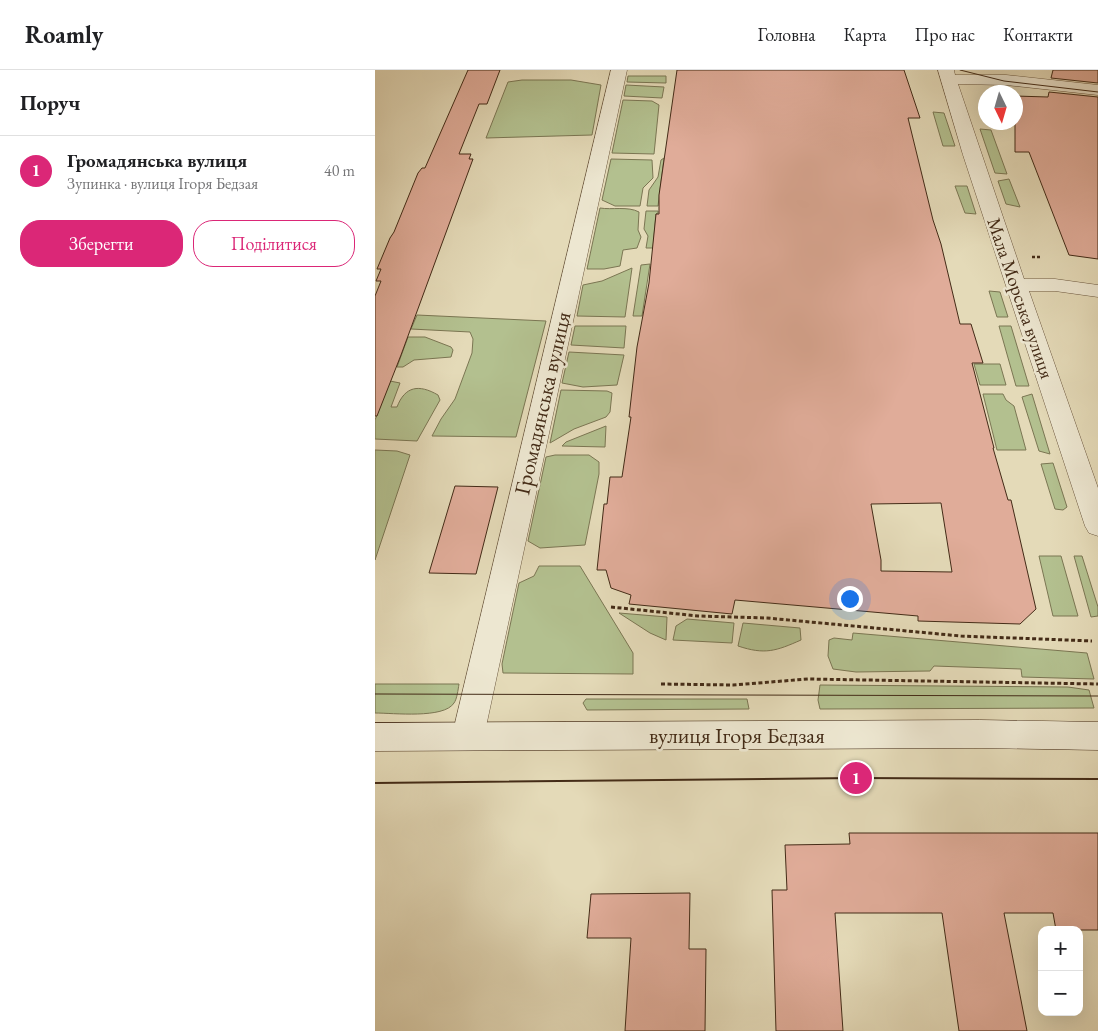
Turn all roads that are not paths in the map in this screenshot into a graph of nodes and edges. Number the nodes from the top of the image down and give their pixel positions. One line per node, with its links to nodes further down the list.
1 (619, 70): 8 (street, Громадянська вулиця)
2 (947, 74): 3 (street); 4 (street, Мала Морська вулиця)
3 (1098, 90)
4 (1017, 285): 5 (street); 6 (street, Мала Морська вулиця)
5 (1098, 291)
6 (1098, 526)
7 (375, 736): 8 (street, вулиця Ігоря Бедзая)
8 (468, 736): 9 (street, вулиця Ігоря Бедзая)
9 (1098, 736)

